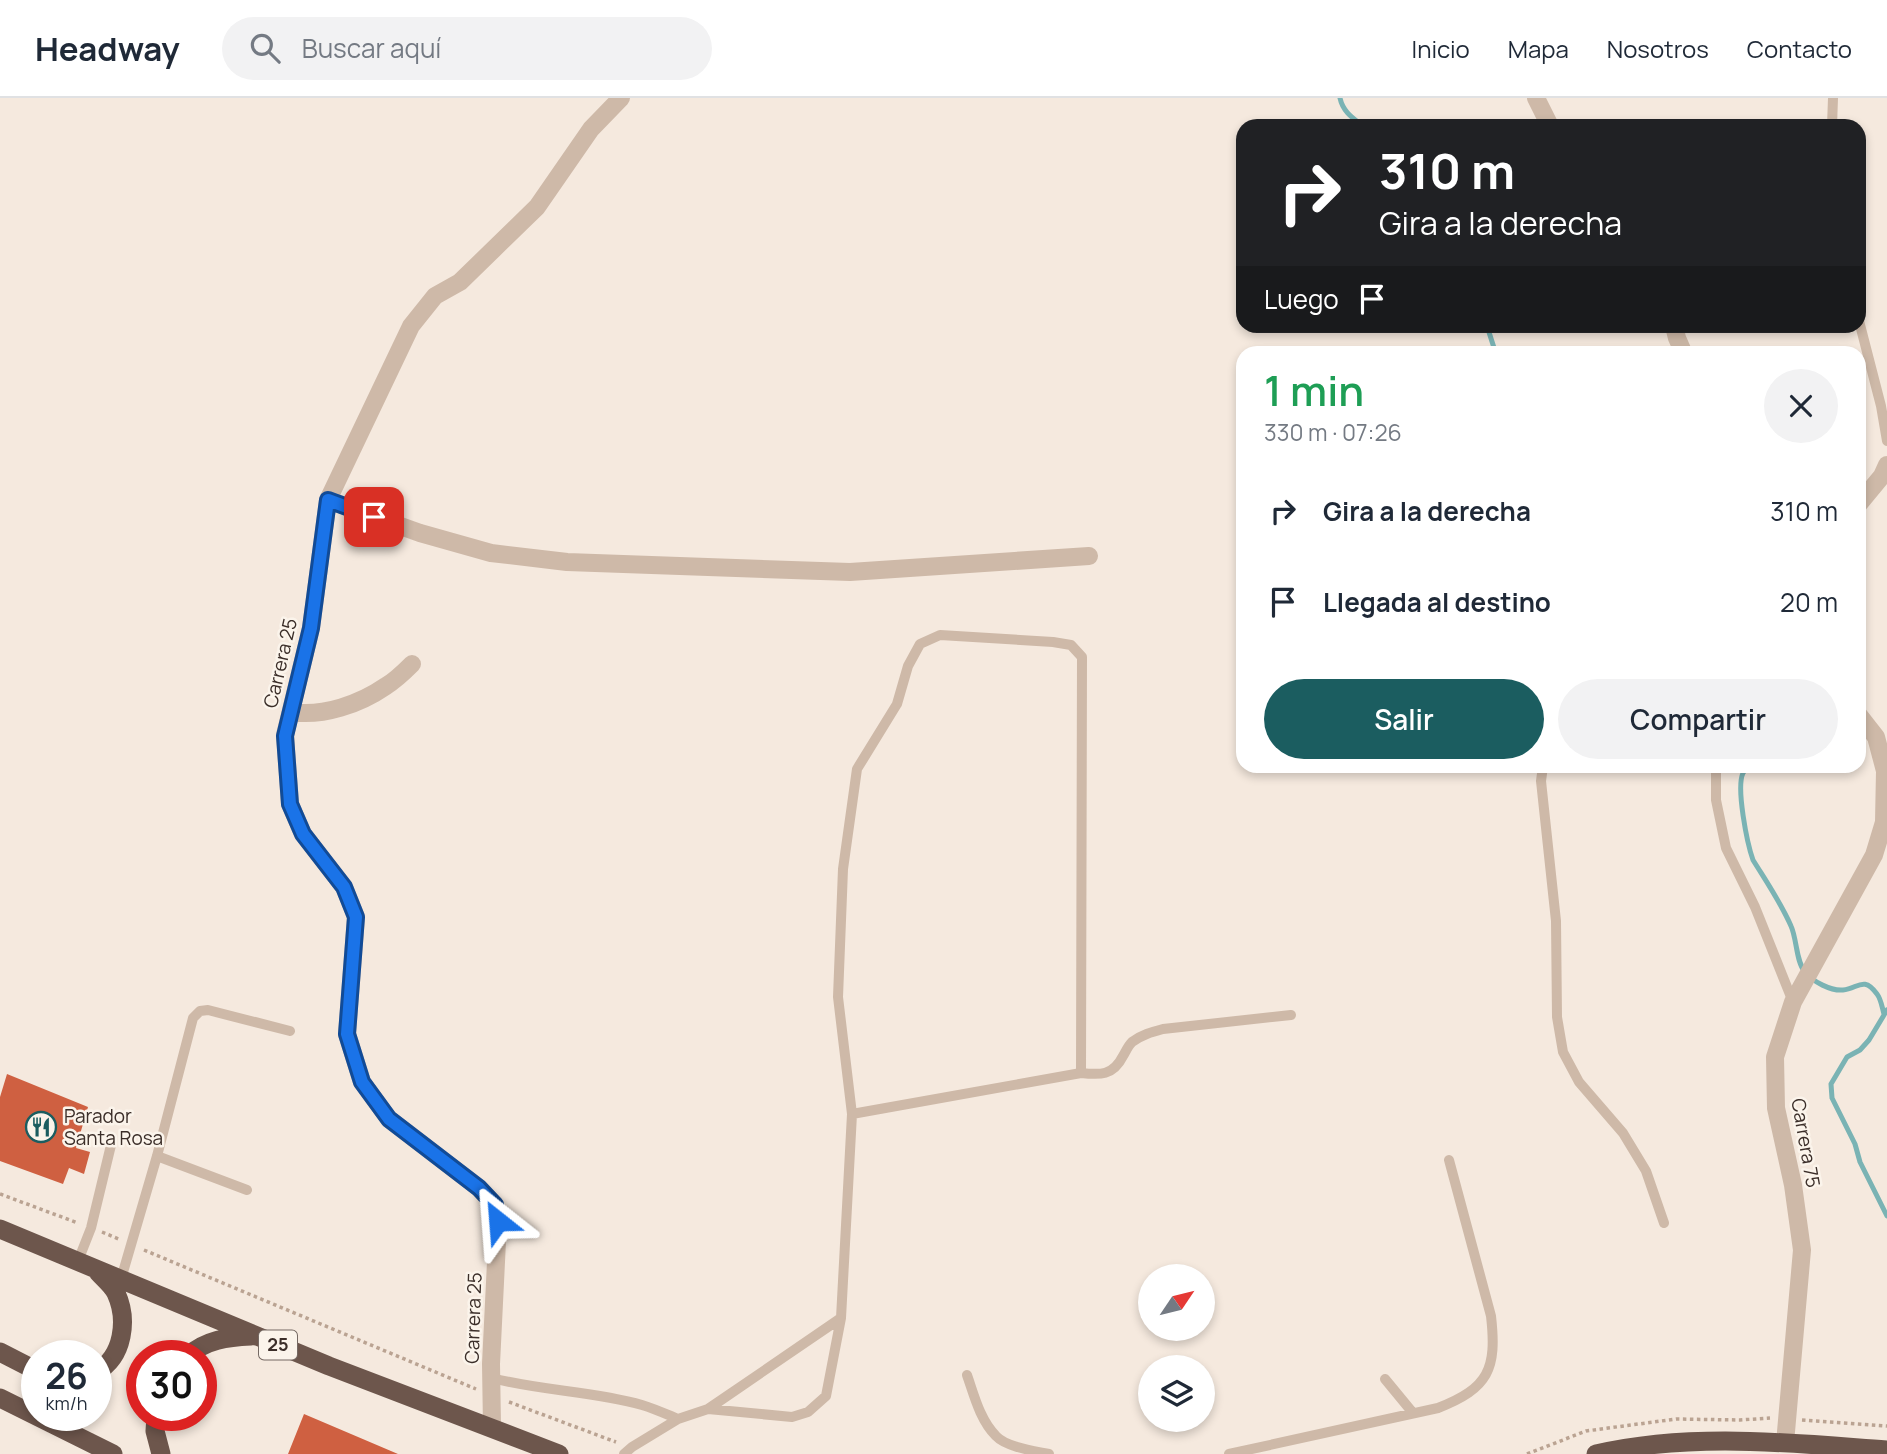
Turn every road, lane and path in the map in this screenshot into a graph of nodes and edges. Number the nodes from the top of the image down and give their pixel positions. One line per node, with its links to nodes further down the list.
1 (621, 98): 10 (street, Carrera 25)
2 (1536, 98): 4 (street)
3 (1833, 98): 5 (lane)
4 (1546, 119)
5 (1832, 119)
6 (1866, 348): 7 (lane)
7 (1887, 441)
8 (1887, 464): 9 (street)
9 (1866, 495)
10 (328, 500): 11 (street); 13 (street, Carrera 25)
11 (1089, 556)
12 (412, 664): 13 (street)
13 (291, 712): 41 (street, Carrera 25)
14 (1866, 724): 17 (street, Carrera 75)
15 (1542, 773): 27 (lane)
16 (1716, 773): 17 (lane)
17 (1793, 1002): 48 (street, Carrera 75)
18 (1291, 1015): 20 (lane)
19 (290, 1031): 23 (lane)
20 (1081, 1073): 21 (lane); 21 (lane)
21 (852, 1114): 33 (lane)
22 (112, 1141): 28 (lane)
23 (157, 1156): 25 (lane); 30 (lane)
24 (1449, 1160): 44 (lane)
25 (247, 1190)
26 (0, 1194): 28 (path, 25)
27 (1664, 1223)
28 (91, 1228): 30 (path, 25); 31 (lane)
29 (0, 1229): 31 (highway, 25)
30 (131, 1244): 32 (lane); 41 (path, 25)
31 (86, 1265): 32 (highway, 25); 37 (highway)
32 (121, 1279): 34 (highway, 25)
33 (841, 1318): 43 (lane); 43 (lane)
34 (255, 1336): 35 (highway); 46 (highway, 25)
35 (217, 1340)
36 (0, 1352): 38 (highway)
37 (112, 1358)
38 (21, 1363)
39 (967, 1375): 54 (lane)
40 (1385, 1379): 44 (lane)
41 (492, 1387): 45 (lane); 46 (street, Carrera 25); 50 (path, 25)
42 (0, 1398): 51 (highway)
43 (708, 1409): 45 (lane)
44 (1413, 1413): 55 (lane)
45 (678, 1419): 50 (lane)
46 (492, 1427): 53 (highway, 25)
47 (155, 1431): 52 (highway)
48 (1785, 1443): 49 (highway); 56 (highway)
49 (1887, 1450)
50 (628, 1451)
51 (113, 1454)
52 (161, 1454)
53 (559, 1454)
54 (1049, 1454)
55 (1229, 1454)
56 (1596, 1454)

